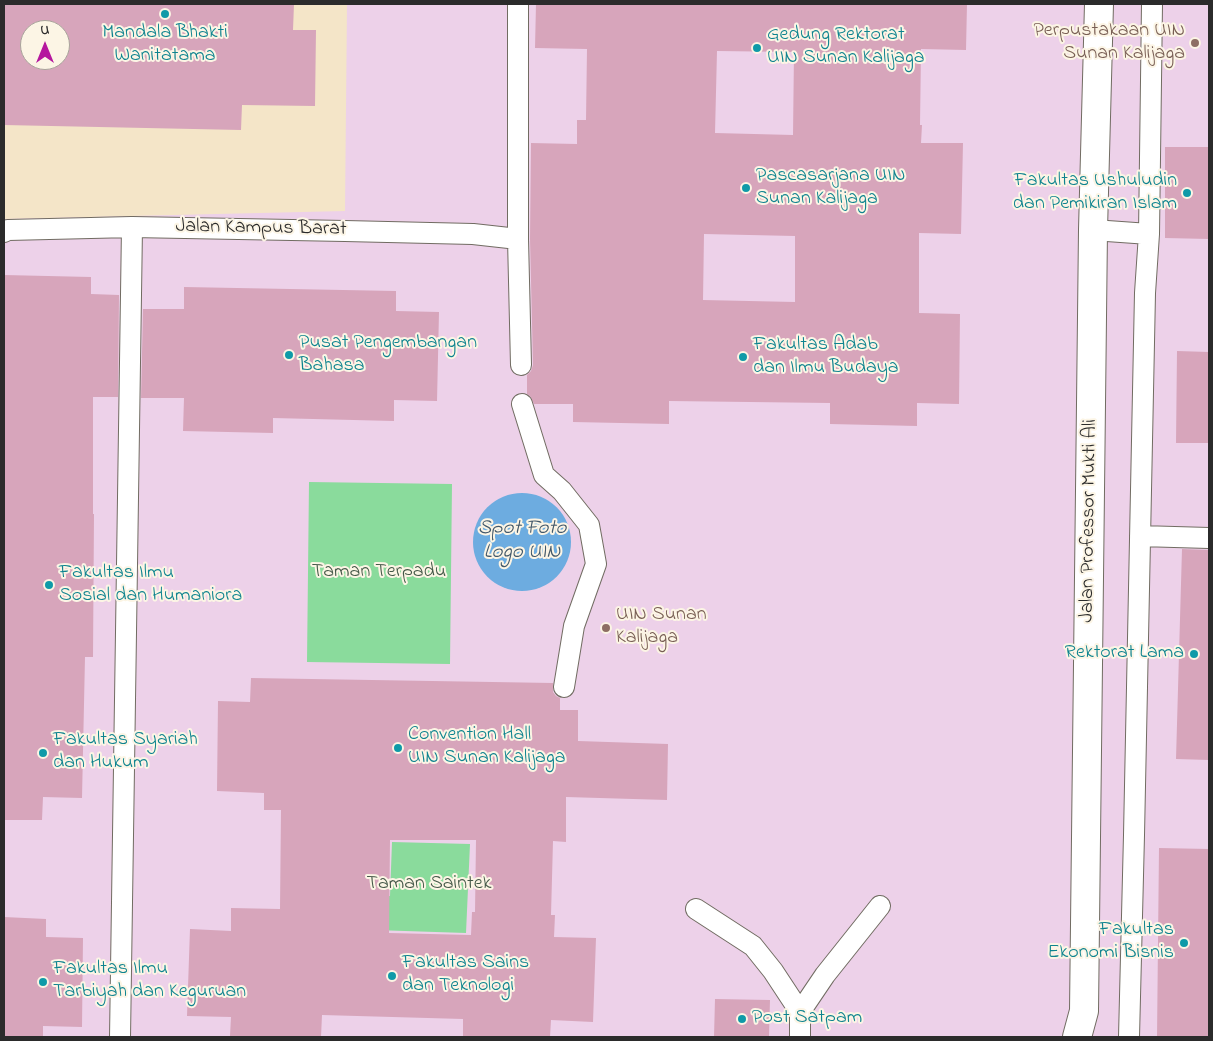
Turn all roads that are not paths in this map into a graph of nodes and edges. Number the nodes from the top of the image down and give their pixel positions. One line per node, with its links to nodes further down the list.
1 (518, 4): 8 (lane)
2 (1099, 4): 5 (main road, Jalan Professor Mukti Ali)
3 (1152, 4): 7 (lane)
4 (132, 227): 6 (lane, Jalan Kampus Barat); 8 (lane, Jalan Kampus Barat); 17 (lane)
5 (1093, 230): 7 (lane); 19 (main road, Jalan Professor Mukti Ali)
6 (4, 232)
7 (1149, 234): 11 (lane)
8 (518, 239): 9 (lane)
9 (521, 366)
10 (522, 404): 13 (lane)
11 (1140, 536): 12 (lane); 20 (lane)
12 (1209, 538)
13 (564, 688)
14 (880, 906): 16 (lane)
15 (696, 910): 16 (lane)
16 (800, 1012): 18 (lane)
17 (120, 1037)
18 (800, 1037)
19 (1077, 1037)
20 (1129, 1037)

